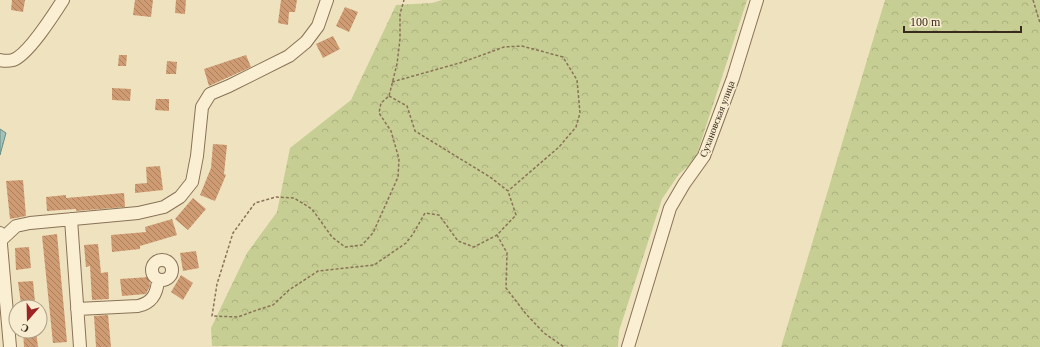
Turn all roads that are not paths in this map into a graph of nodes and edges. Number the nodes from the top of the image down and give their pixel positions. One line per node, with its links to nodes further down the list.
1 (63, 0): 4 (street)
2 (327, 0): 5 (street)
3 (757, 0): 11 (street, Сухановская улица)
4 (0, 60)
5 (71, 219): 6 (street); 8 (street)
6 (0, 237): 9 (street)
7 (158, 280): 8 (street)
8 (77, 309): 10 (street)
9 (10, 347)
10 (80, 347)
11 (628, 347)

